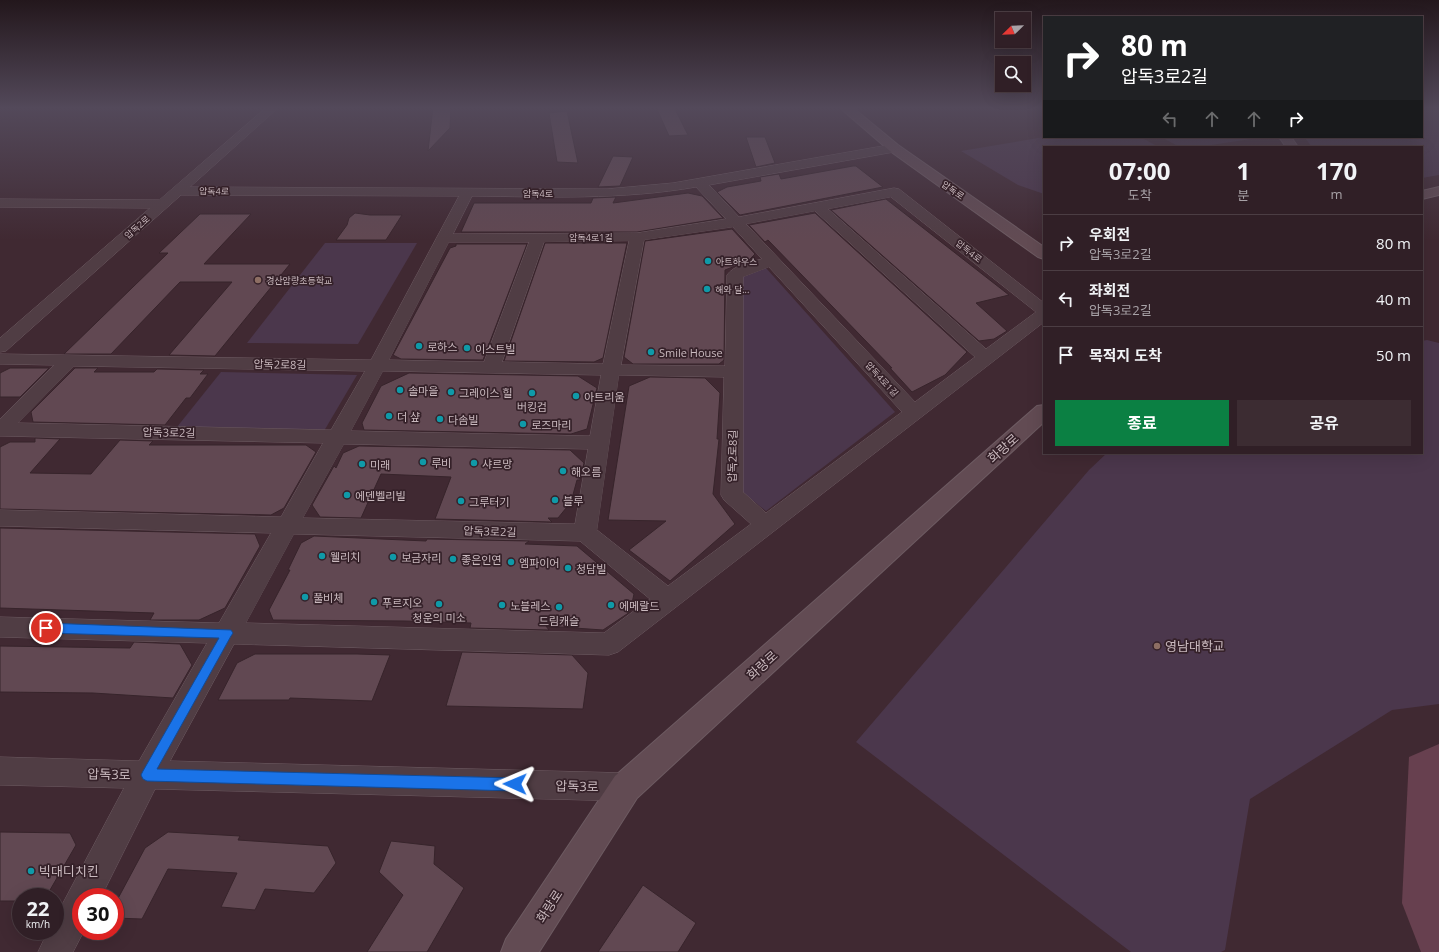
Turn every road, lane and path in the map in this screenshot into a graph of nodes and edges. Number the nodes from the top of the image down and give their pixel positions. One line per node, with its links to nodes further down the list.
1 (223, 151): 5 (street, 압독2로)
2 (874, 151): 4 (street, 압독4로)
3 (899, 151): 17 (street, 압독로)
4 (700, 182): 8 (street, 압독4로); 13 (street, 압독4로1길)
5 (178, 191): 8 (street, 압독4로); 11 (street, 압독2로)
6 (1439, 191): 9 (street)
7 (894, 192): 12 (street, 압독4로1길); 19 (street, 압독4로)
8 (467, 193): 16 (street)
9 (1423, 195)
10 (0, 203): 11 (street)
11 (163, 204): 21 (street, 압독2로)
12 (818, 207): 13 (street, 압독4로1길); 22 (street)
13 (736, 222): 15 (street, 압독4로1길); 18 (street, 압독4로1길)
14 (538, 237): 15 (street, 압독4로1길); 16 (street, 압독4로1길); 26 (street)
15 (637, 237): 27 (street)
16 (444, 238): 25 (street)
17 (1043, 253)
18 (771, 261): 28 (street, 압독2로8길); 30 (street, 압독4로1길)
19 (1043, 309)
20 (1043, 315): 22 (street)
21 (0, 346)
22 (986, 358): 30 (street)
23 (0, 359): 24 (street, 압독2로8길)
24 (70, 360): 25 (street, 압독2로8길); 31 (street)
25 (377, 366): 26 (street, 압독2로8길); 32 (street)
26 (491, 368): 27 (street, 압독2로8길)
27 (611, 370): 28 (street, 압독2로8길); 33 (street)
28 (733, 372): 36 (street, 압독2로8길)
29 (1043, 412): 43 (street, 화랑로)
30 (914, 413): 36 (street)
31 (1, 429): 32 (street, 압독3로2길)
32 (338, 436): 33 (street, 압독3로2길); 35 (street)
33 (600, 443): 37 (street)
34 (0, 518): 35 (street, 압독3로2길)
35 (289, 525): 37 (street, 압독3로2길); 40 (street)
36 (766, 525): 38 (street)
37 (585, 533): 38 (street)
38 (668, 600): 40 (street)
39 (0, 627): 40 (street)
40 (227, 633): 42 (street)
41 (0, 771): 42 (street, 압독3로)
42 (147, 775): 43 (street, 압독3로); 44 (street)
43 (626, 787): 47 (street, 화랑로)
44 (89, 888)
45 (72, 919): 46 (street)
46 (55, 952)
47 (519, 952)

